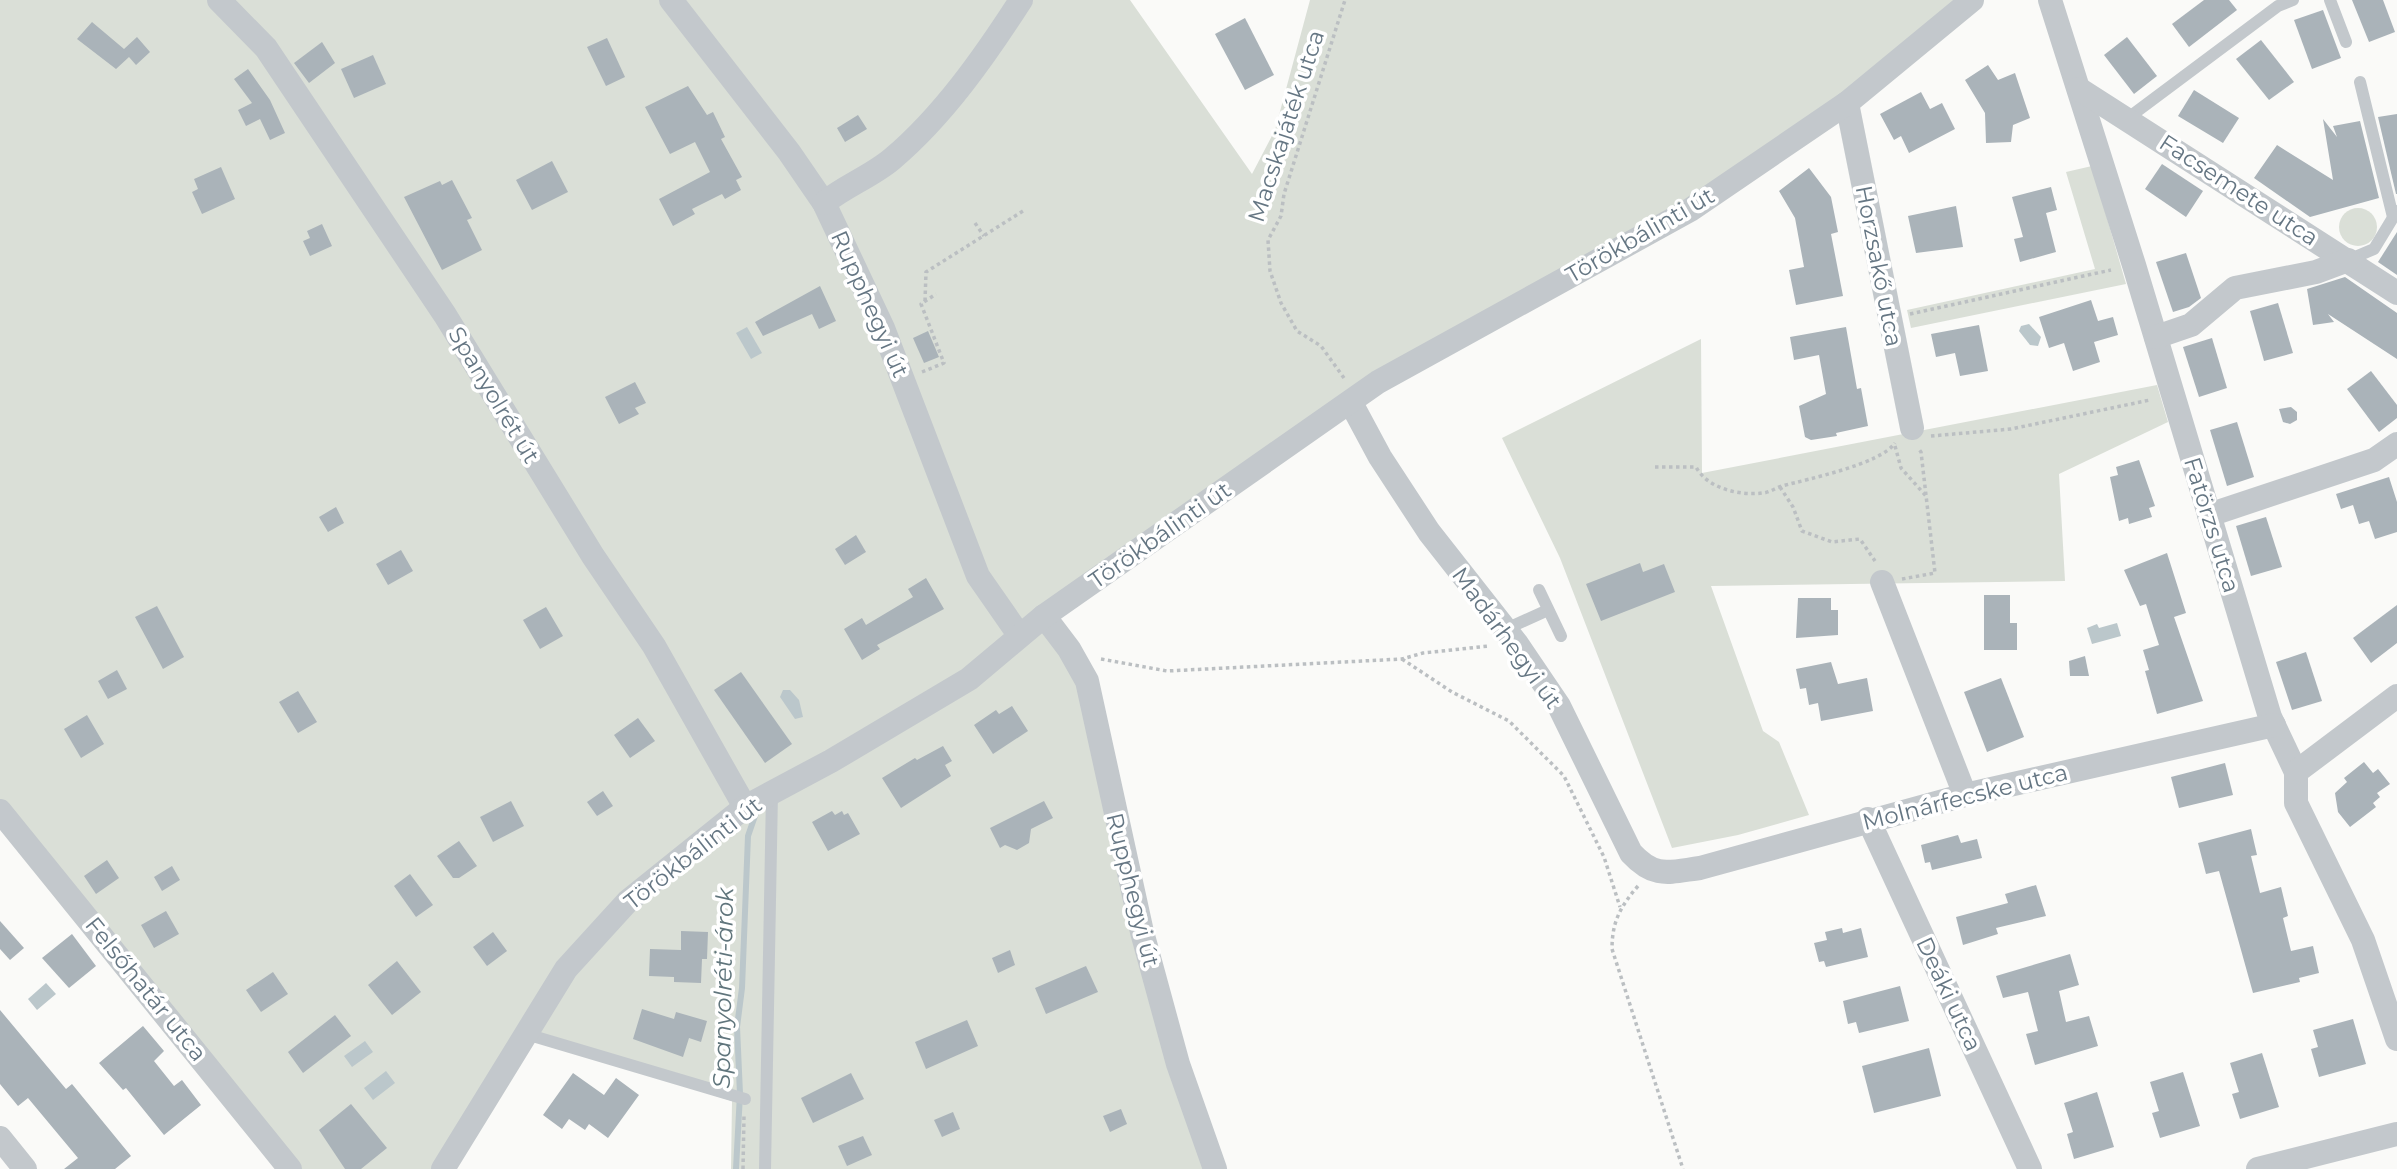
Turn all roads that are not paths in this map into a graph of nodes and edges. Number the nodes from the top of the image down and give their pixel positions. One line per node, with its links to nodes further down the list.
1 (219, 0): 34 (street, Spanyolrét út)
2 (671, 0): 13 (street, Rupphegyi út)
3 (1021, 0): 13 (street)
4 (1972, 0): 11 (street, Törökbálinti út)
5 (2050, 0): 10 (street, Fatörzs utca)
6 (2293, 0): 12 (lane)
7 (2330, 0): 8 (lane)
8 (2346, 42)
9 (2360, 82): 14 (lane)
10 (2079, 89): 12 (street, Facsemete utca); 17 (street, Fatörzs utca)
11 (1847, 103): 18 (street, Törökbálinti út); 19 (street, Horzsakő utca)
12 (2128, 118): 15 (street, Facsemete utca)
13 (824, 203): 26 (street, Rupphegyi út)
14 (2395, 214): 15 (lane)
15 (2348, 260): 16 (street, Facsemete utca); 17 (street)
16 (2397, 293)
17 (2156, 337): 21 (street, Fatörzs utca)
18 (1351, 403): 25 (street, Törökbálinti út); 27 (street, Madárhegyi út)
19 (1904, 435)
20 (2397, 444): 21 (street)
21 (2209, 515): 30 (street, Fatörzs utca)
22 (1882, 582): 33 (street)
23 (1539, 590): 24 (lane)
24 (1548, 610): 27 (lane); 28 (lane)
25 (1044, 616): 26 (street, Törökbálinti út); 47 (street, Rupphegyi út)
26 (1019, 635): 32 (street, Törökbálinti út)
27 (1511, 636): 37 (street, Madárhegyi út)
28 (1561, 636)
29 (2397, 696): 31 (street)
30 (2274, 725): 31 (street, Fatörzs utca); 33 (street, Molnárfecske utca)
31 (2296, 772): 39 (street, Fatörzs utca)
32 (772, 793): 34 (street, Törökbálinti út); 46 (lane)
33 (1965, 795): 36 (street, Molnárfecske utca)
34 (745, 807): 38 (street, Törökbálinti út)
35 (0, 811): 44 (street, Felsőhatár utca)
36 (1868, 819): 37 (street, Molnárfecske utca); 48 (street, Deáki utca)
37 (1658, 873)
38 (526, 1034): 40 (lane); 45 (street, Törökbálinti út)
39 (2397, 1039)
40 (739, 1098)
41 (2397, 1133): 49 (street)
42 (0, 1138): 43 (street)
43 (25, 1169)
44 (290, 1169)
45 (443, 1169)
46 (765, 1169)
47 (1215, 1169)
48 (2031, 1169)
49 (2258, 1169)

